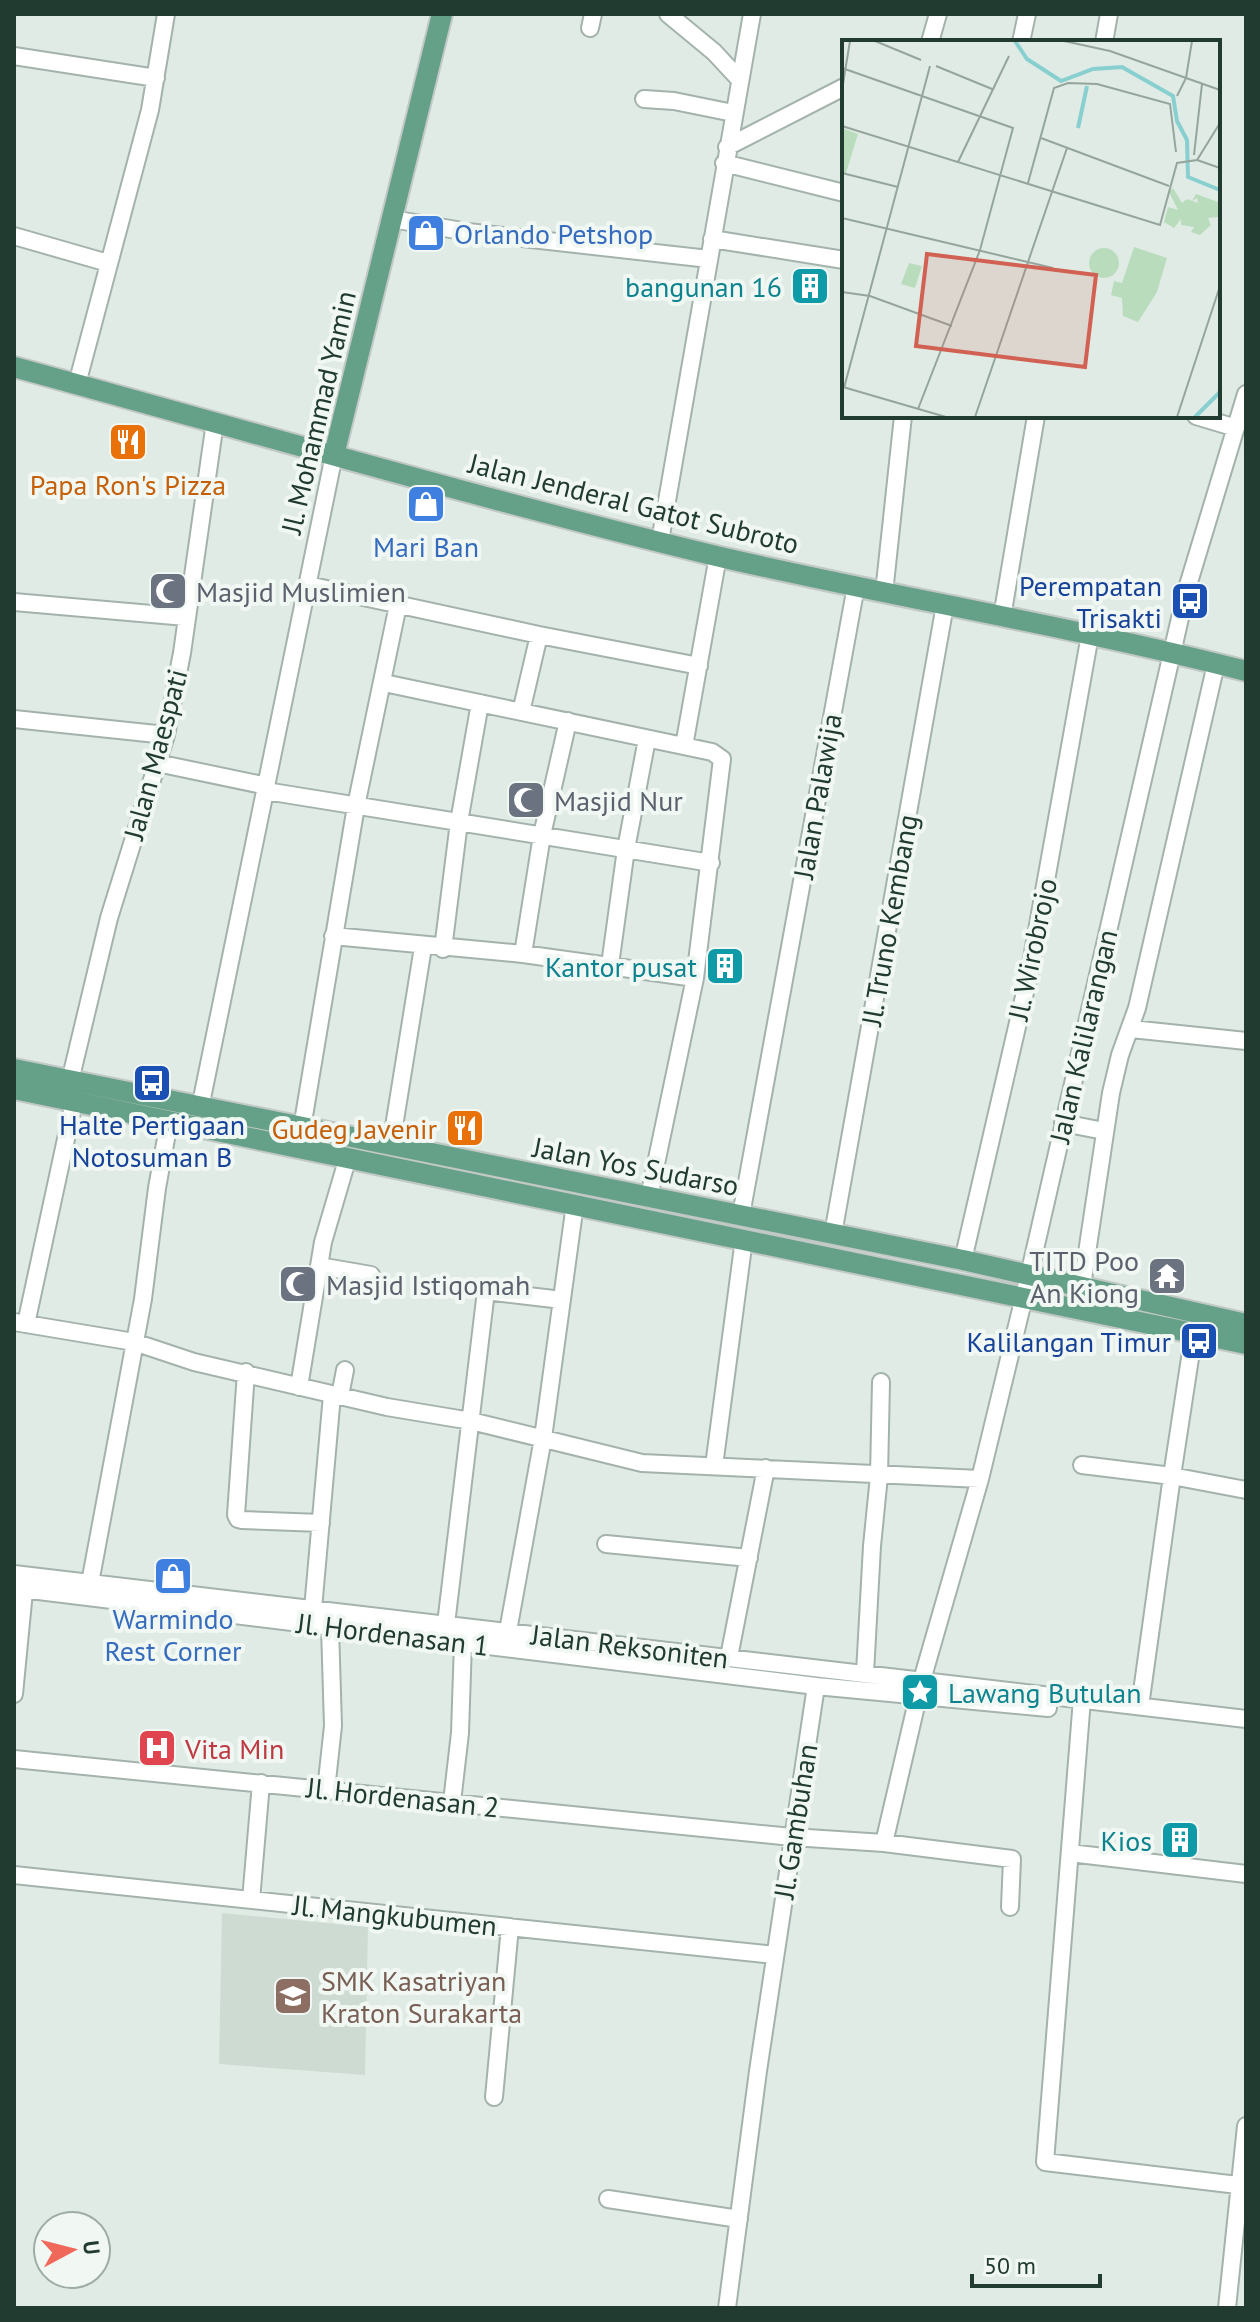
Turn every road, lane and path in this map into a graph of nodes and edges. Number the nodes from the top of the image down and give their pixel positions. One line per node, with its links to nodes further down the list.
1 (166, 14): 12 (street)
2 (442, 14): 19 (main road, Jl. Mohammad Yamin)
3 (668, 14): 13 (street)
4 (752, 14): 13 (street)
5 (938, 14): 8 (street)
6 (1027, 14): 9 (street)
7 (1109, 14): 10 (street)
8 (931, 40)
9 (1021, 40)
10 (1104, 40)
11 (14, 56): 12 (street)
12 (156, 78): 24 (street)
13 (740, 80): 16 (street)
14 (842, 88): 17 (street)
15 (644, 99): 16 (street)
16 (733, 113): 17 (street)
17 (726, 155): 18 (street); 21 (street)
18 (842, 192)
19 (392, 219): 22 (street); 33 (main road, Jl. Mohammad Yamin)
20 (14, 236): 24 (street)
21 (712, 239): 22 (street); 23 (street)
22 (709, 259): 34 (street)
23 (842, 260)
24 (108, 263): 26 (street)
25 (14, 367): 26 (main road, Jalan Jenderal Gatot Subroto)
26 (77, 384): 31 (main road, Jalan Jenderal Gatot Subroto)
27 (1246, 394): 32 (street, Jalan Kalilarangan)
28 (903, 418): 38 (street)
29 (1036, 418): 43 (street)
30 (1203, 418): 32 (street)
31 (215, 422): 33 (main road, Jalan Jenderal Gatot Subroto); 42 (street, Jalan Maespati)
32 (1236, 428): 46 (street, Jalan Kalilarangan)
33 (334, 455): 34 (main road, Jalan Jenderal Gatot Subroto); 36 (street, Jl. Mohammad Yamin)
34 (660, 541): 35 (main road, Jalan Jenderal Gatot Subroto)
35 (718, 556): 37 (main road, Jalan Jenderal Gatot Subroto); 48 (street)
36 (308, 585): 40 (street); 59 (street, Jl. Mohammad Yamin)
37 (856, 586): 38 (main road, Jalan Jenderal Gatot Subroto); 86 (street, Jalan Palawija)
38 (884, 593): 41 (main road, Jalan Jenderal Gatot Subroto)
39 (14, 602): 42 (street)
40 (398, 605): 44 (street); 50 (street)
41 (945, 605): 43 (main road, Jalan Jenderal Gatot Subroto); 87 (street, Jl. Truno Kembang)
42 (186, 617): 55 (street, Jalan Maespati)
43 (1002, 617): 45 (main road, Jalan Jenderal Gatot Subroto)
44 (539, 635): 48 (street); 52 (street)
45 (1090, 635): 46 (main road, Jalan Jenderal Gatot Subroto); 89 (street, Jl. Wirobrojo)
46 (1171, 652): 47 (main road, Jalan Jenderal Gatot Subroto); 79 (street, Jalan Kalilarangan)
47 (1216, 664): 49 (main road, Jalan Jenderal Gatot Subroto); 71 (street)
48 (699, 666): 57 (street)
49 (1246, 671)
50 (384, 683): 51 (street); 60 (street)
51 (480, 703): 52 (street); 61 (street)
52 (521, 712): 54 (street)
53 (14, 719): 55 (street)
54 (568, 721): 56 (street); 62 (street)
55 (166, 735): 58 (street, Jalan Maespati)
56 (647, 739): 57 (street); 63 (street)
57 (684, 746): 64 (street)
58 (157, 763): 59 (street); 74 (street, Jalan Maespati)
59 (266, 788): 60 (street); 77 (street, Jl. Mohammad Yamin)
60 (356, 806): 61 (street); 65 (street)
61 (459, 822): 62 (street); 67 (street)
62 (542, 835): 63 (street); 68 (street)
63 (626, 849): 64 (street); 69 (street)
64 (711, 863): 70 (street)
65 (333, 936): 66 (street); 80 (street)
66 (423, 947): 67 (street); 82 (street)
67 (443, 949): 68 (street)
68 (523, 954): 69 (street)
69 (610, 965): 70 (street)
70 (695, 978): 84 (street)
71 (1131, 1029): 72 (street); 81 (street)
72 (1246, 1041)
73 (14, 1069): 74 (main road, Jalan Yos Sudarso)
74 (70, 1081): 77 (main road, Jalan Yos Sudarso)
75 (14, 1089): 76 (main road, Jalan Yos Sudarso)
76 (74, 1102): 78 (main road, Jalan Yos Sudarso); 96 (street)
77 (198, 1117): 78 (main road, Jalan Yos Sudarso); 80 (main road, Jalan Yos Sudarso); 83 (main road, Jalan Yos Sudarso)
78 (169, 1122): 99 (street)
79 (1063, 1123): 81 (street); 91 (street, Jalan Kalilarangan)
80 (302, 1128): 82 (main road, Jalan Yos Sudarso)
81 (1104, 1131): 93 (street)
82 (391, 1145): 84 (main road, Jalan Yos Sudarso)
83 (348, 1157): 85 (main road, Jalan Yos Sudarso); 90 (street)
84 (649, 1197): 86 (main road, Jalan Yos Sudarso)
85 (575, 1204): 88 (main road, Jalan Yos Sudarso); 95 (street)
86 (741, 1215): 87 (main road, Jalan Yos Sudarso)
87 (833, 1234): 89 (main road, Jalan Yos Sudarso)
88 (744, 1239): 94 (main road, Jalan Yos Sudarso); 109 (street)
89 (963, 1260): 91 (main road, Jalan Yos Sudarso)
90 (319, 1266): 92 (street); 104 (street)
91 (1029, 1274): 93 (main road, Jalan Yos Sudarso); 94 (street, Jalan Kalilarangan)
92 (371, 1275)
93 (1082, 1286): 97 (main road, Jalan Yos Sudarso)
94 (1024, 1297): 98 (main road, Jalan Yos Sudarso); 113 (street, Jalan Kalilarangan)
95 (562, 1300): 106 (street); 107 (street)
96 (20, 1323): 99 (street)
97 (1246, 1324)
98 (1194, 1332): 100 (main road, Jalan Yos Sudarso); 112 (street)
99 (134, 1342): 102 (street); 119 (street)
100 (1246, 1344)
101 (345, 1370): 105 (street)
102 (246, 1372): 104 (street); 115 (street)
103 (881, 1382): 111 (street)
104 (299, 1387): 105 (street)
105 (336, 1396): 106 (street); 115 (street)
106 (471, 1421): 107 (street); 121 (street)
107 (543, 1438): 109 (street); 123 (street)
108 (1082, 1465): 112 (street)
109 (714, 1466): 110 (street)
110 (766, 1468): 111 (street); 117 (street)
111 (879, 1476): 113 (street); 126 (street)
112 (1172, 1476): 114 (street); 131 (street)
113 (980, 1479): 128 (street, Jalan Kalilarangan)
114 (1246, 1490)
115 (321, 1523): 120 (street)
116 (606, 1544): 117 (street)
117 (749, 1558): 125 (street)
118 (20, 1581): 119 (street, Jalan Reksoniten); 122 (street, Jl. Hordenasan 1); 129 (street)
119 (90, 1583): 120 (street, Jalan Reksoniten)
120 (313, 1609): 121 (street, Jalan Reksoniten)
121 (446, 1624): 123 (street, Jalan Reksoniten)
122 (330, 1627): 124 (street, Jl. Hordenasan 1); 136 (street)
123 (508, 1631): 125 (street, Jalan Reksoniten)
124 (463, 1642): 127 (street, Jl. Hordenasan 1); 137 (street)
125 (729, 1657): 126 (street, Jalan Reksoniten)
126 (865, 1673): 128 (street, Jalan Reksoniten)
127 (816, 1686): 128 (street, Jl. Hordenasan 1); 138 (street, Jl. Gambuhan)
128 (921, 1687): 130 (street, Jalan Reksoniten); 132 (street, Jl. Hordenasan 1); 139 (street, Jalan Kalilarangan)
129 (14, 1694)
130 (1082, 1699): 131 (street, Jalan Reksoniten); 140 (street)
131 (1140, 1706): 133 (street, Jalan Reksoniten)
132 (1048, 1708)
133 (1246, 1719)
134 (14, 1759): 135 (street, Jl. Hordenasan 2)
135 (261, 1783): 136 (street, Jl. Hordenasan 2); 143 (street)
136 (326, 1790): 137 (street, Jl. Hordenasan 2)
137 (452, 1802): 138 (street, Jl. Hordenasan 2)
138 (792, 1837): 139 (street, Jl. Hordenasan 2); 146 (street, Jl. Gambuhan)
139 (884, 1843): 144 (street, Jl. Hordenasan 2)
140 (1070, 1853): 141 (street); 149 (street)
141 (1246, 1874)
142 (14, 1875): 143 (street, Jl. Mangkubumen)
143 (251, 1900): 145 (street, Jl. Mangkubumen)
144 (1010, 1907)
145 (510, 1927): 146 (street, Jl. Mangkubumen); 147 (street)
146 (775, 1955): 151 (street, Jl. Gambuhan)
147 (494, 2097)
148 (1246, 2126): 149 (street)
149 (1243, 2185): 153 (street)
150 (608, 2199): 151 (street)
151 (739, 2219): 152 (street, Jl. Gambuhan)
152 (727, 2308)
153 (1227, 2308)

